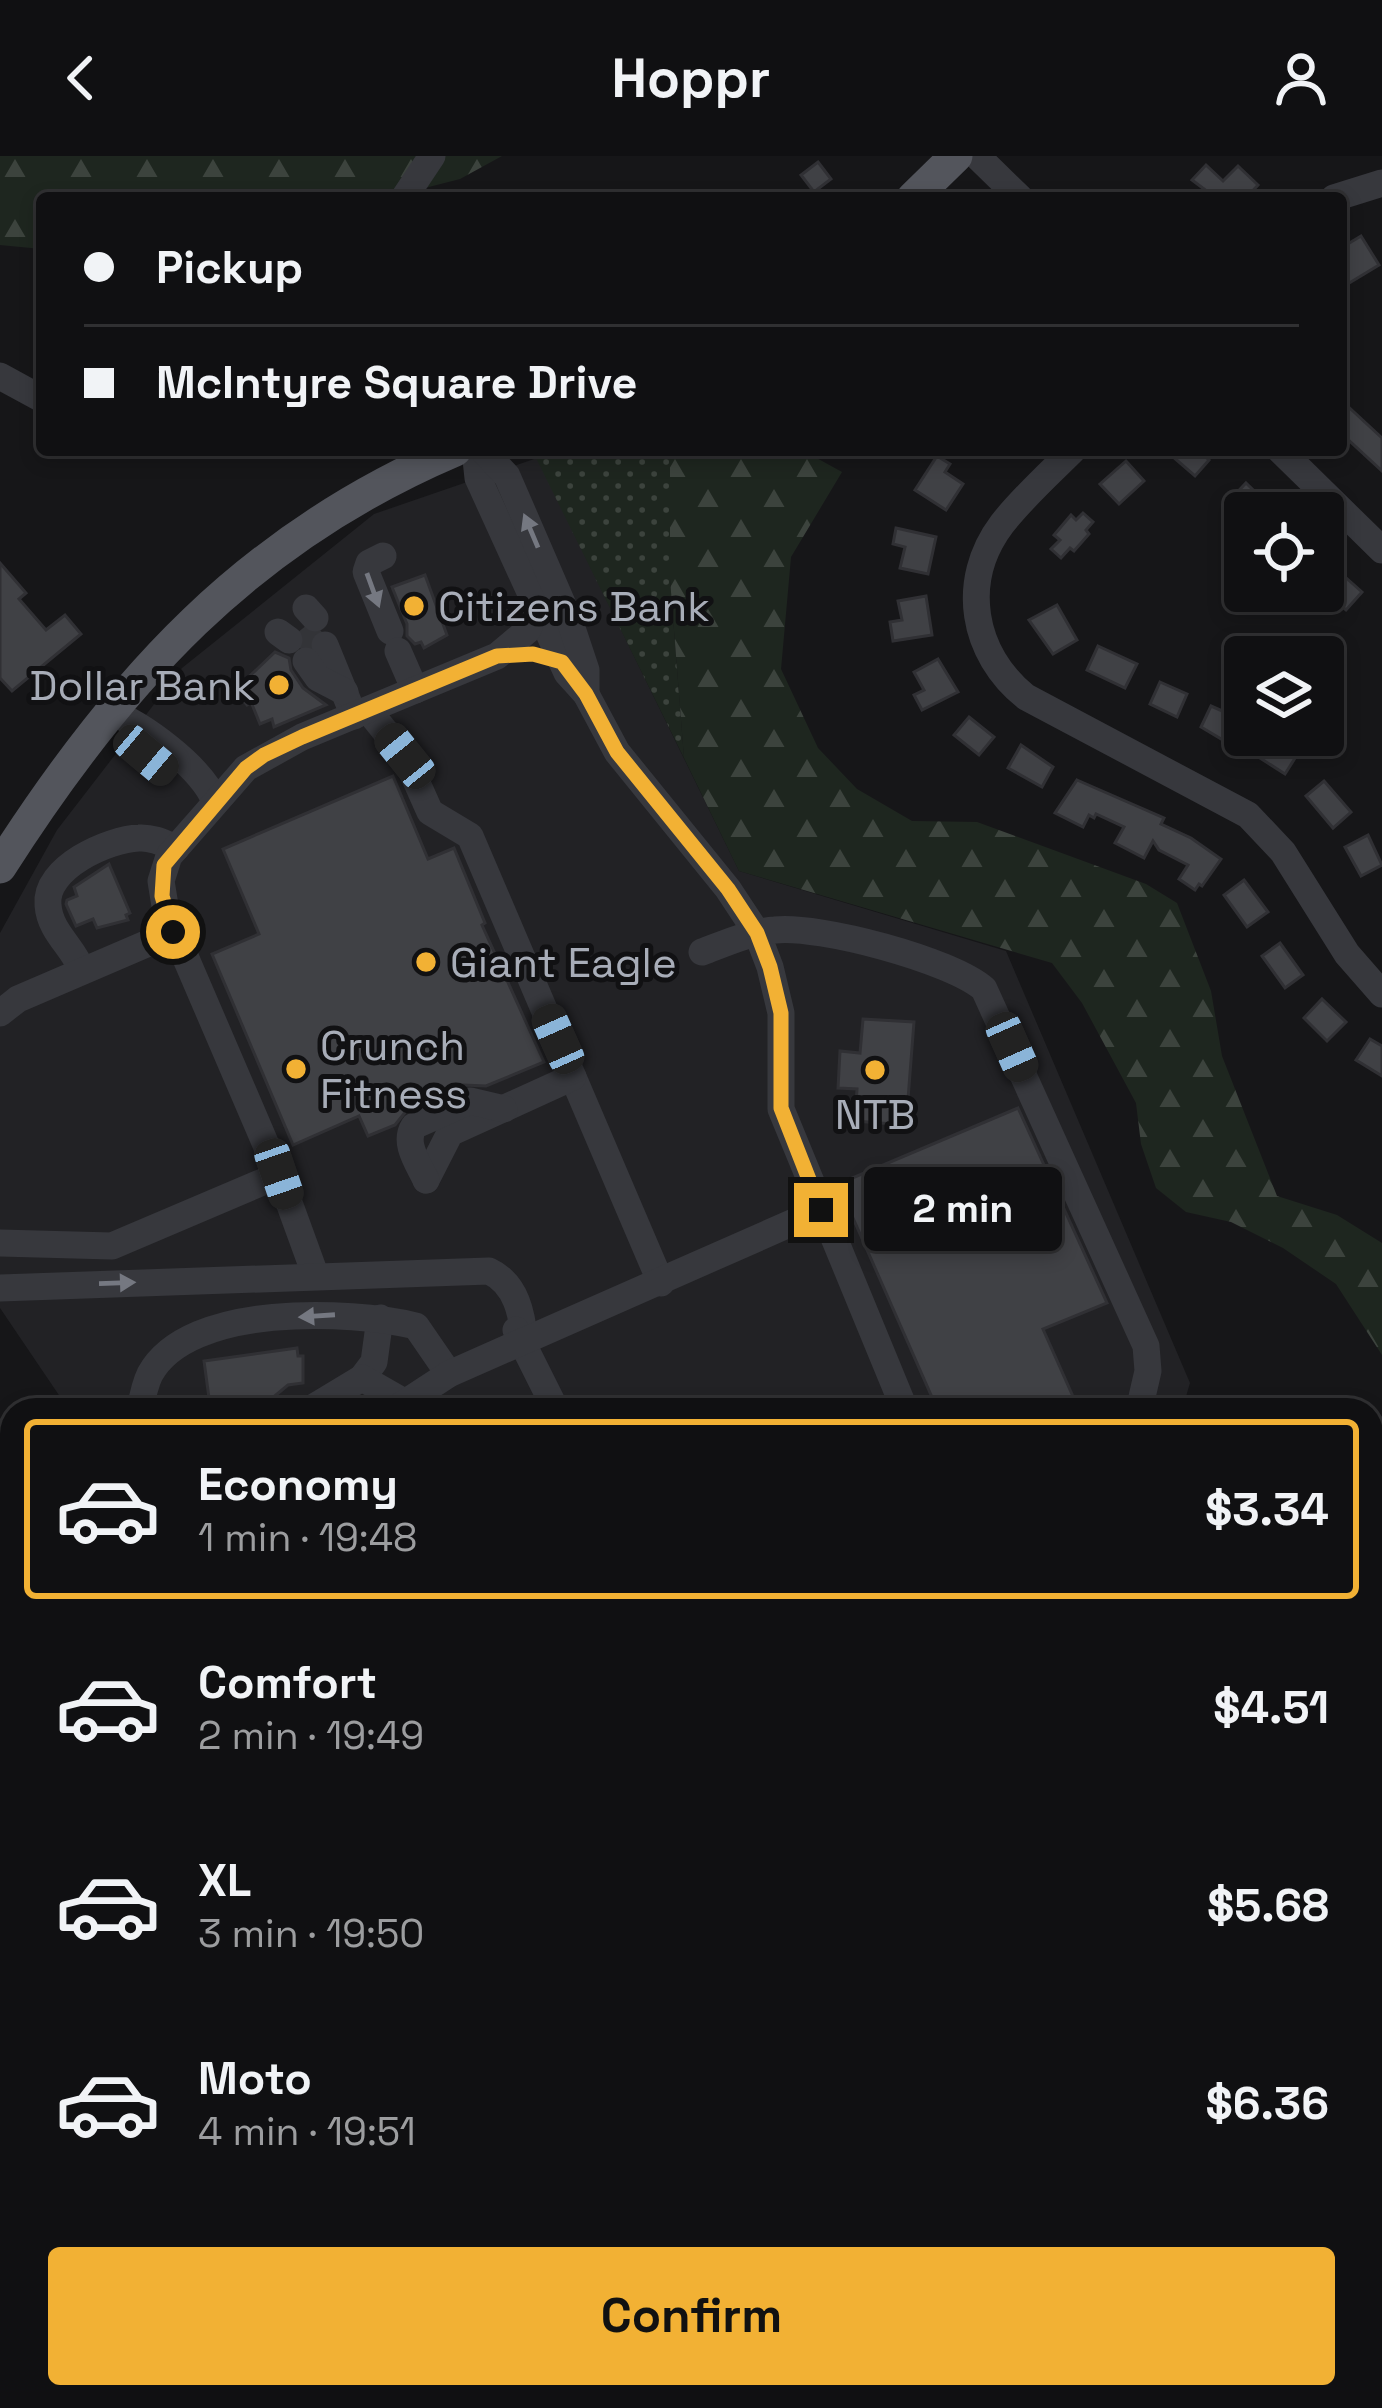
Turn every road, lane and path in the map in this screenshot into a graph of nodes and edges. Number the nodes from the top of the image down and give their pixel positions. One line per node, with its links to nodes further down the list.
1 (432, 156): 5 (street)
2 (956, 156): 6 (main road)
3 (977, 156): 7 (street)
4 (1382, 183): 8 (street)
5 (408, 192)
6 (919, 192)
7 (1014, 192)
8 (1347, 194)
9 (0, 376): 10 (street)
10 (36, 396)
11 (442, 456): 25 (main road)
12 (479, 456): 18 (street)
13 (485, 456): 23 (street, one-way to 13)
14 (1067, 456): 33 (street)
15 (1286, 456): 16 (street)
16 (1382, 550)
17 (383, 556): 22 (street, one-way to 22)
18 (536, 608): 20 (street); 21 (street)
19 (305, 633): 24 (street)
20 (497, 656): 21 (street); 22 (street)
21 (562, 662): 23 (street)
22 (416, 690): 24 (street)
23 (586, 694): 30 (street)
24 (356, 706): 26 (street); 35 (street)
25 (109, 711): 26 (street); 28 (main road)
26 (215, 801): 27 (street)
27 (176, 848): 29 (street); 32 (street)
28 (0, 867)
29 (173, 932): 32 (street); 36 (street)
30 (757, 933): 31 (street); 38 (street); 53 (street)
31 (702, 952)
32 (82, 971): 34 (street)
33 (1382, 994)
34 (0, 1013)
35 (573, 1077): 37 (street); 41 (street)
36 (279, 1174): 39 (street); 40 (street)
37 (426, 1180)
38 (821, 1210): 41 (street); 52 (street)
39 (0, 1243)
40 (315, 1274): 42 (street, one-way to 40); 44 (street)
41 (661, 1283): 44 (street)
42 (0, 1288)
43 (380, 1318): 45 (street); 46 (street); 47 (street, one-way to 47)
44 (525, 1342): 45 (street); 51 (street)
45 (449, 1374): 50 (street)
46 (362, 1378): 48 (street); 49 (street)
47 (144, 1398)
48 (329, 1398)
49 (388, 1398)
50 (412, 1398)
51 (551, 1398)
52 (900, 1398)
53 (1142, 1398)

